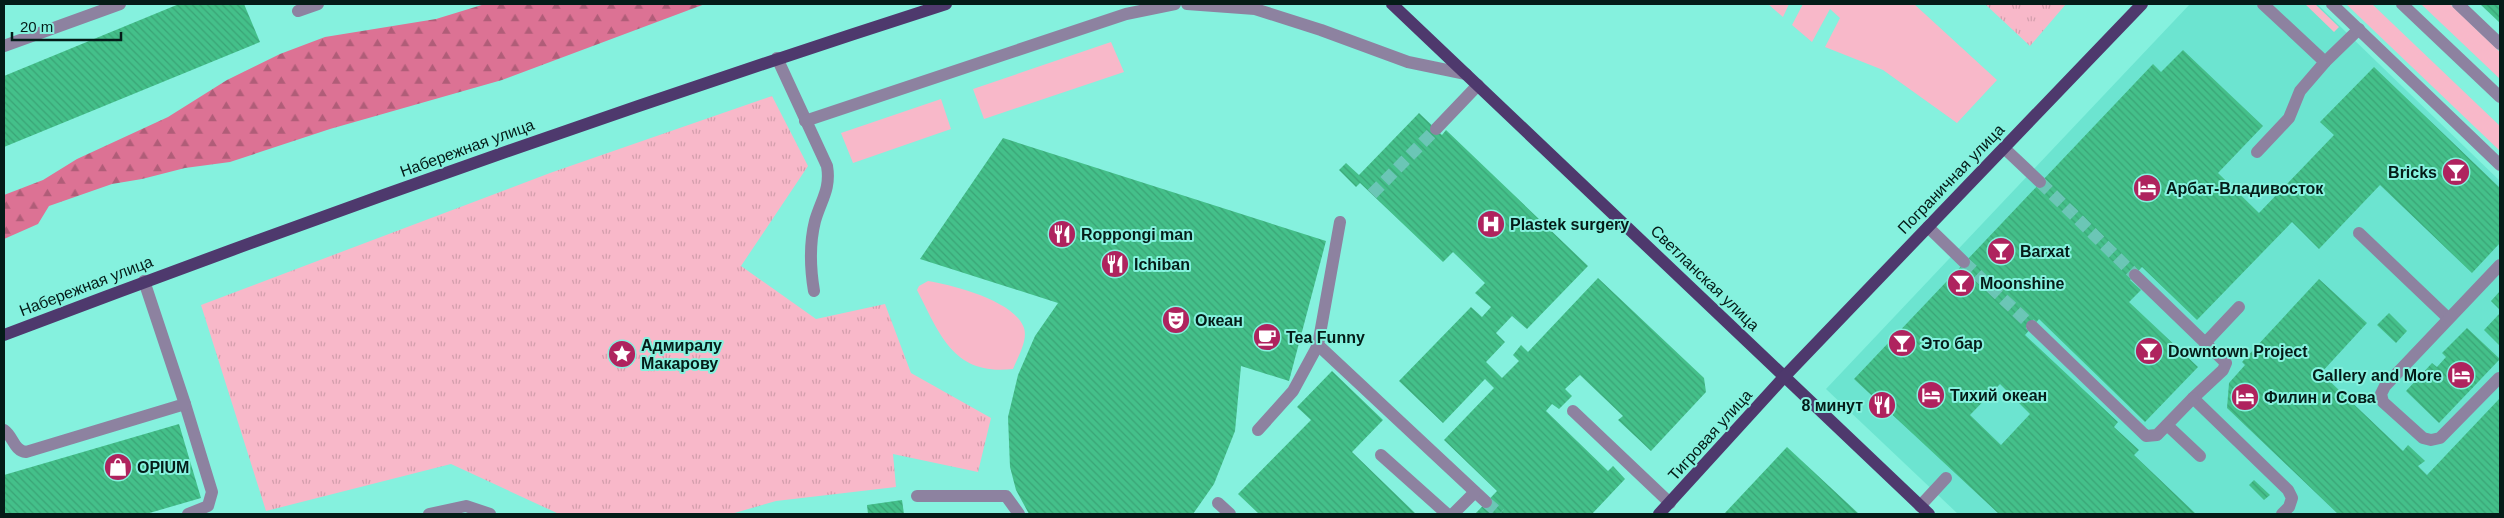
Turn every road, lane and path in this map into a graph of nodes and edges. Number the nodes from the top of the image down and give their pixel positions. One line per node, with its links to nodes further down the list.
1 (120, 4): 15 (street)
2 (318, 4): 12 (street)
3 (946, 4): 16 (main road, Набережная улица)
4 (1174, 4): 21 (street)
5 (1187, 4): 18 (street)
6 (1392, 4): 18 (main road, Светланская улица)
7 (2142, 4): 23 (main road, Пограничная улица)
8 (2263, 4): 17 (street)
9 (2332, 4): 13 (street)
10 (2402, 4): 20 (street)
11 (2458, 4): 14 (street)
12 (298, 11)
13 (2359, 30): 17 (street); 25 (street)
14 (2500, 44)
15 (4, 46)
16 (777, 58): 21 (street); 33 (main road, Набережная улица)
17 (2325, 62): 24 (street)
18 (1466, 74): 19 (main road, Светланская улица)
19 (1478, 85): 22 (street); 41 (main road, Светланская улица)
20 (2500, 97)
21 (805, 121): 34 (street)
22 (1436, 129)
23 (2004, 148): 26 (street); 28 (main road, Пограничная улица)
24 (2257, 152)
25 (2500, 164)
26 (2040, 182)
27 (1340, 222): 40 (street)
28 (1928, 227): 30 (street); 41 (main road, Пограничная улица)
29 (2359, 233): 36 (street)
30 (1964, 262)
31 (2500, 265): 36 (street)
32 (2135, 275): 39 (street)
33 (144, 282): 38 (main road, Набережная улица); 44 (street)
34 (814, 291)
35 (2238, 306): 39 (street)
36 (2448, 318): 42 (street)
37 (2032, 326): 46 (street)
38 (4, 335)
39 (2205, 343): 43 (street)
40 (1318, 345): 48 (street); 52 (street)
41 (1784, 377): 56 (main road, Светланская улица); 57 (main road, Тигровая улица)
42 (2499, 378)
43 (2193, 398): 46 (street); 65 (street)
44 (185, 404): 47 (street); 58 (street)
45 (1573, 411): 57 (street)
46 (2167, 425): 50 (street)
47 (4, 430)
48 (1258, 430)
49 (1381, 455): 63 (street)
50 (2200, 456)
51 (1946, 478): 56 (street)
52 (1475, 492): 54 (street); 64 (street)
53 (917, 496): 61 (street)
54 (1486, 502)
55 (1218, 503): 62 (street)
56 (1924, 510)
57 (1664, 511)
58 (188, 514)
59 (430, 514): 60 (street)
60 (490, 514)
61 (1018, 514)
62 (1230, 514)
63 (1447, 514)
64 (1453, 514)
65 (2282, 514)

